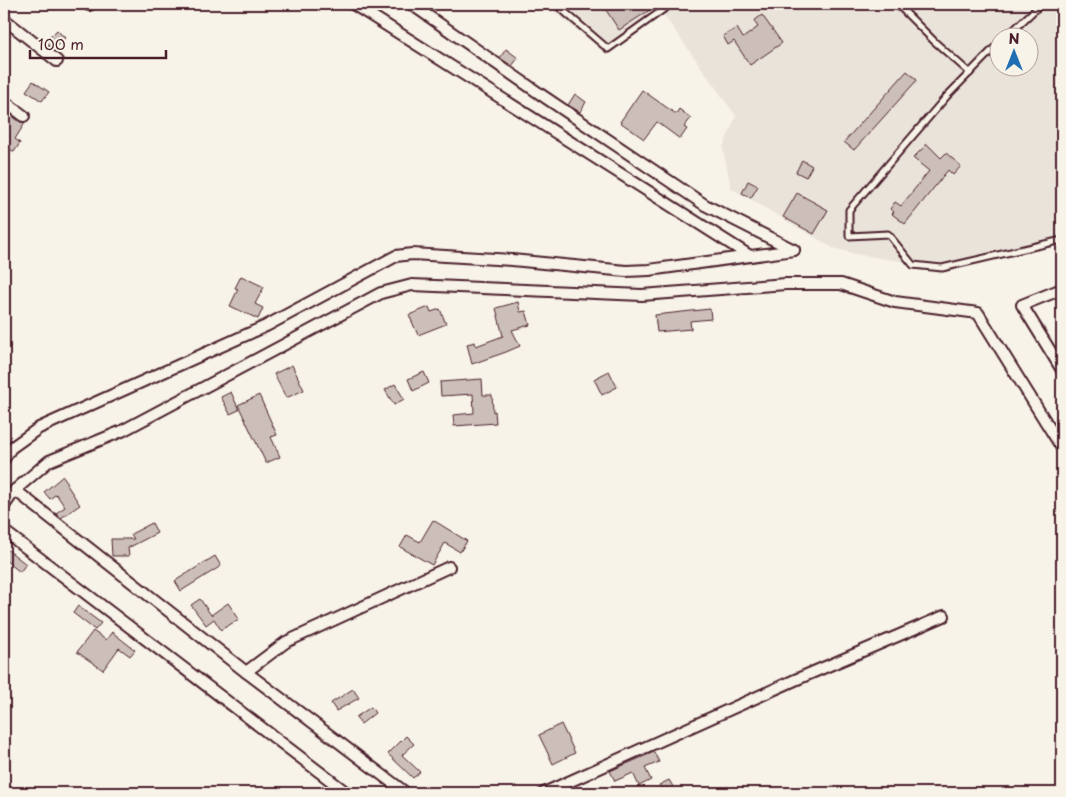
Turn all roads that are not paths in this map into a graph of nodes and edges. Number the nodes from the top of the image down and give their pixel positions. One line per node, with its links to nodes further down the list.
1 (353, 4): 15 (street)
2 (411, 4): 15 (street)
3 (563, 4): 6 (lane)
4 (897, 4): 11 (lane)
5 (1041, 4): 8 (lane)
6 (667, 5)
7 (4, 19): 10 (street)
8 (1016, 28)
9 (988, 54): 11 (lane)
10 (57, 61)
11 (970, 73): 14 (lane)
12 (4, 101): 13 (street)
13 (24, 116)
14 (1062, 240)
15 (750, 256): 19 (street)
16 (1062, 289): 17 (street)
17 (1062, 370)
18 (1062, 448): 20 (street)
19 (4, 459)
20 (15, 490): 21 (street); 25 (street)
21 (4, 506)
22 (4, 531): 26 (street)
23 (449, 568): 25 (street)
24 (944, 616): 28 (street)
25 (246, 672): 27 (street)
26 (347, 793)
27 (406, 793)
28 (544, 793)

